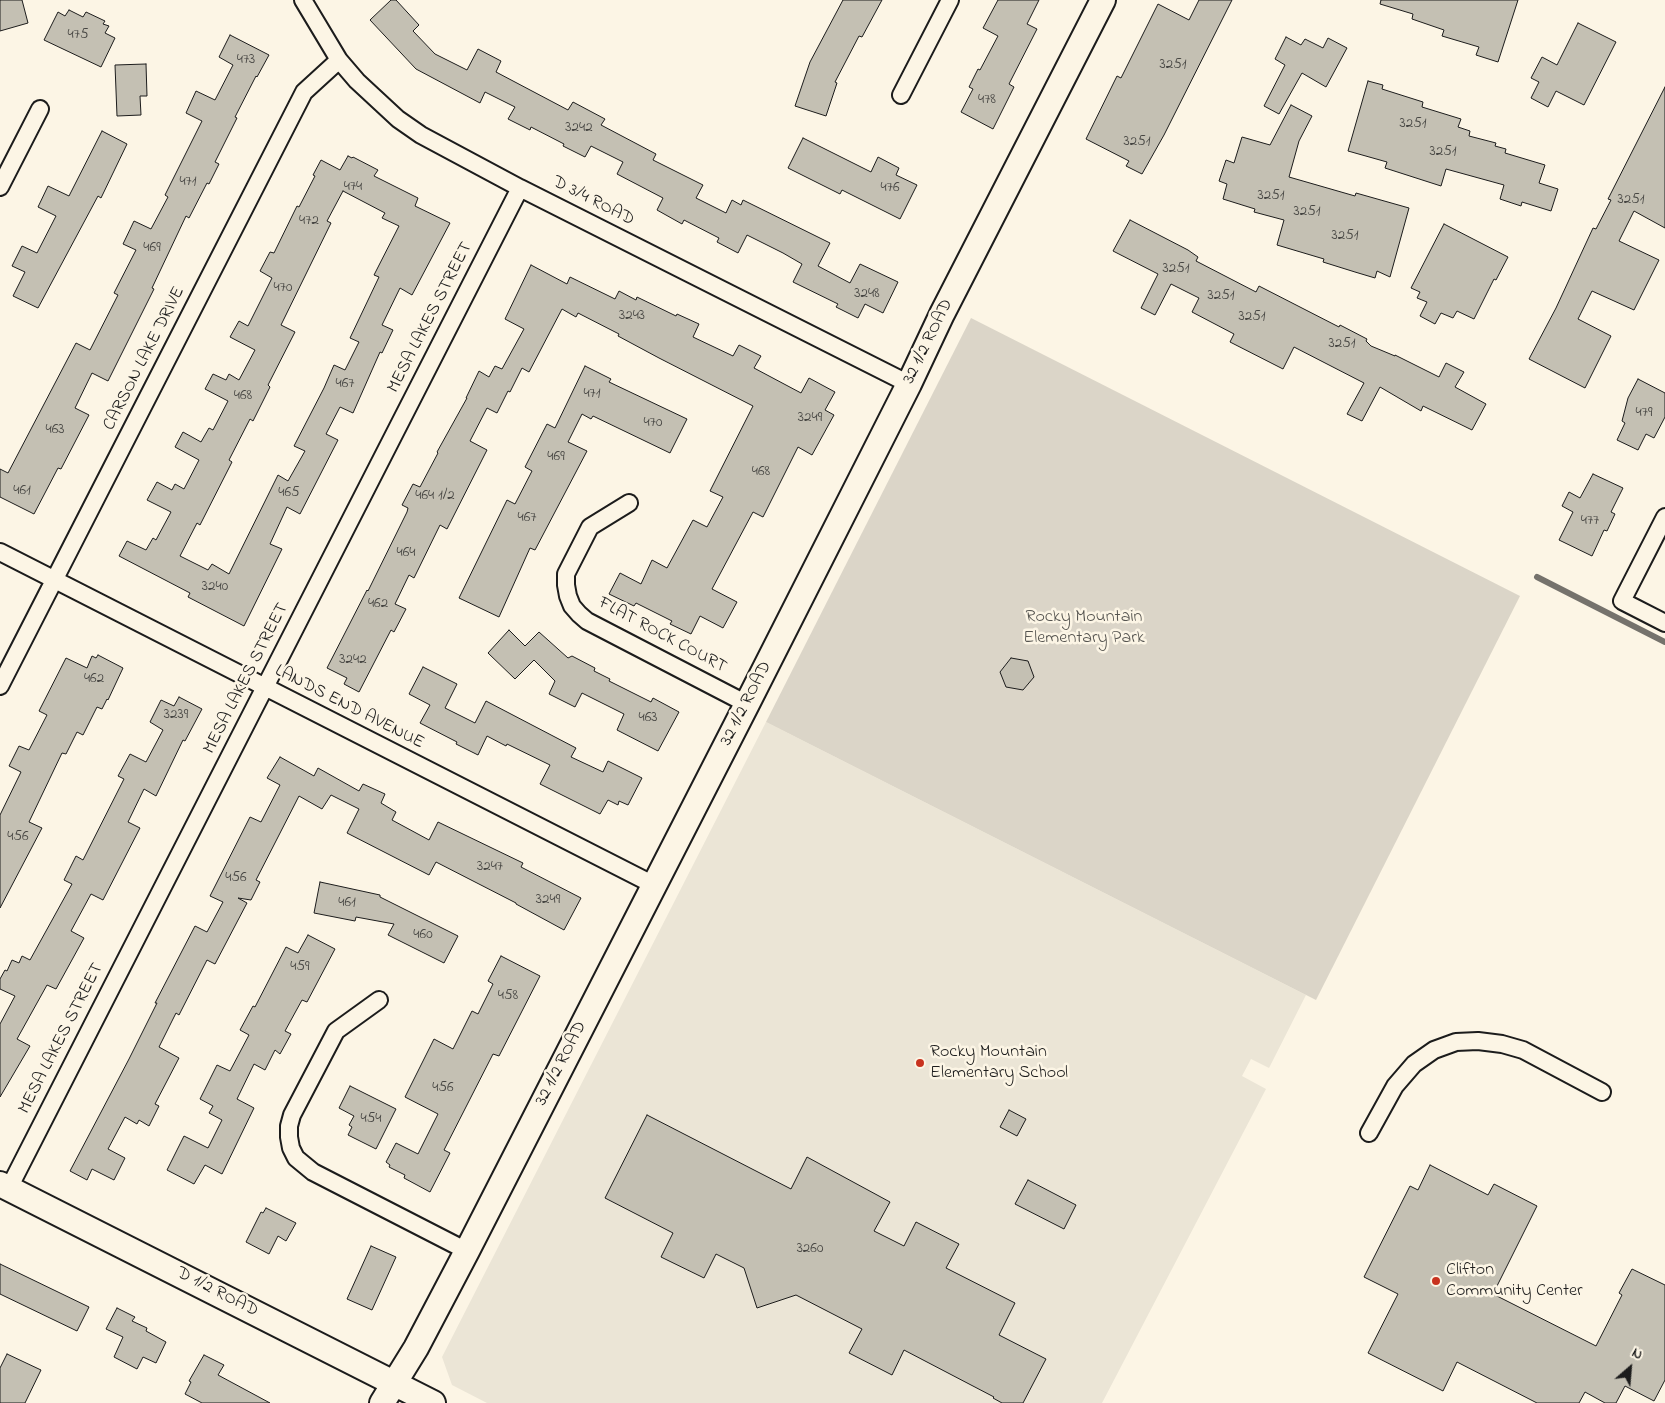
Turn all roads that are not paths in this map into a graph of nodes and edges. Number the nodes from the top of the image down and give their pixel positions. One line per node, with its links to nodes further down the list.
1 (303, 0): 4 (street, D 3/4 ROAD)
2 (950, 0): 5 (street)
3 (1103, 0): 9 (street, 32 1/2 ROAD)
4 (339, 60): 8 (street, D 3/4 ROAD); 13 (street, CARSON LAKE DRIVE)
5 (901, 95)
6 (40, 109): 7 (street)
7 (0, 187)
8 (520, 188): 9 (street, D 3/4 ROAD); 16 (street, MESA LAKES STREET)
9 (909, 384): 17 (street, 32 1/2 ROAD)
10 (629, 503): 17 (street, FLAT ROCK COURT)
11 (1665, 517): 14 (street)
12 (0, 552): 13 (street, LANDS END AVENUE)
13 (55, 580): 15 (street, CARSON LAKE DRIVE); 16 (street, LANDS END AVENUE)
14 (1665, 623)
15 (0, 686)
16 (265, 687): 18 (street, LANDS END AVENUE); 22 (street, MESA LAKES STREET)
17 (747, 704): 18 (street, 32 1/2 ROAD)
18 (654, 886): 23 (street, 32 1/2 ROAD)
19 (379, 1000): 23 (street)
20 (1602, 1092): 21 (street)
21 (1369, 1133)
22 (4, 1186): 24 (street, D 1/2 ROAD)
23 (467, 1251): 24 (street, 32 1/2 ROAD)
24 (388, 1393): 25 (street, D 1/2 ROAD)
25 (433, 1403)

